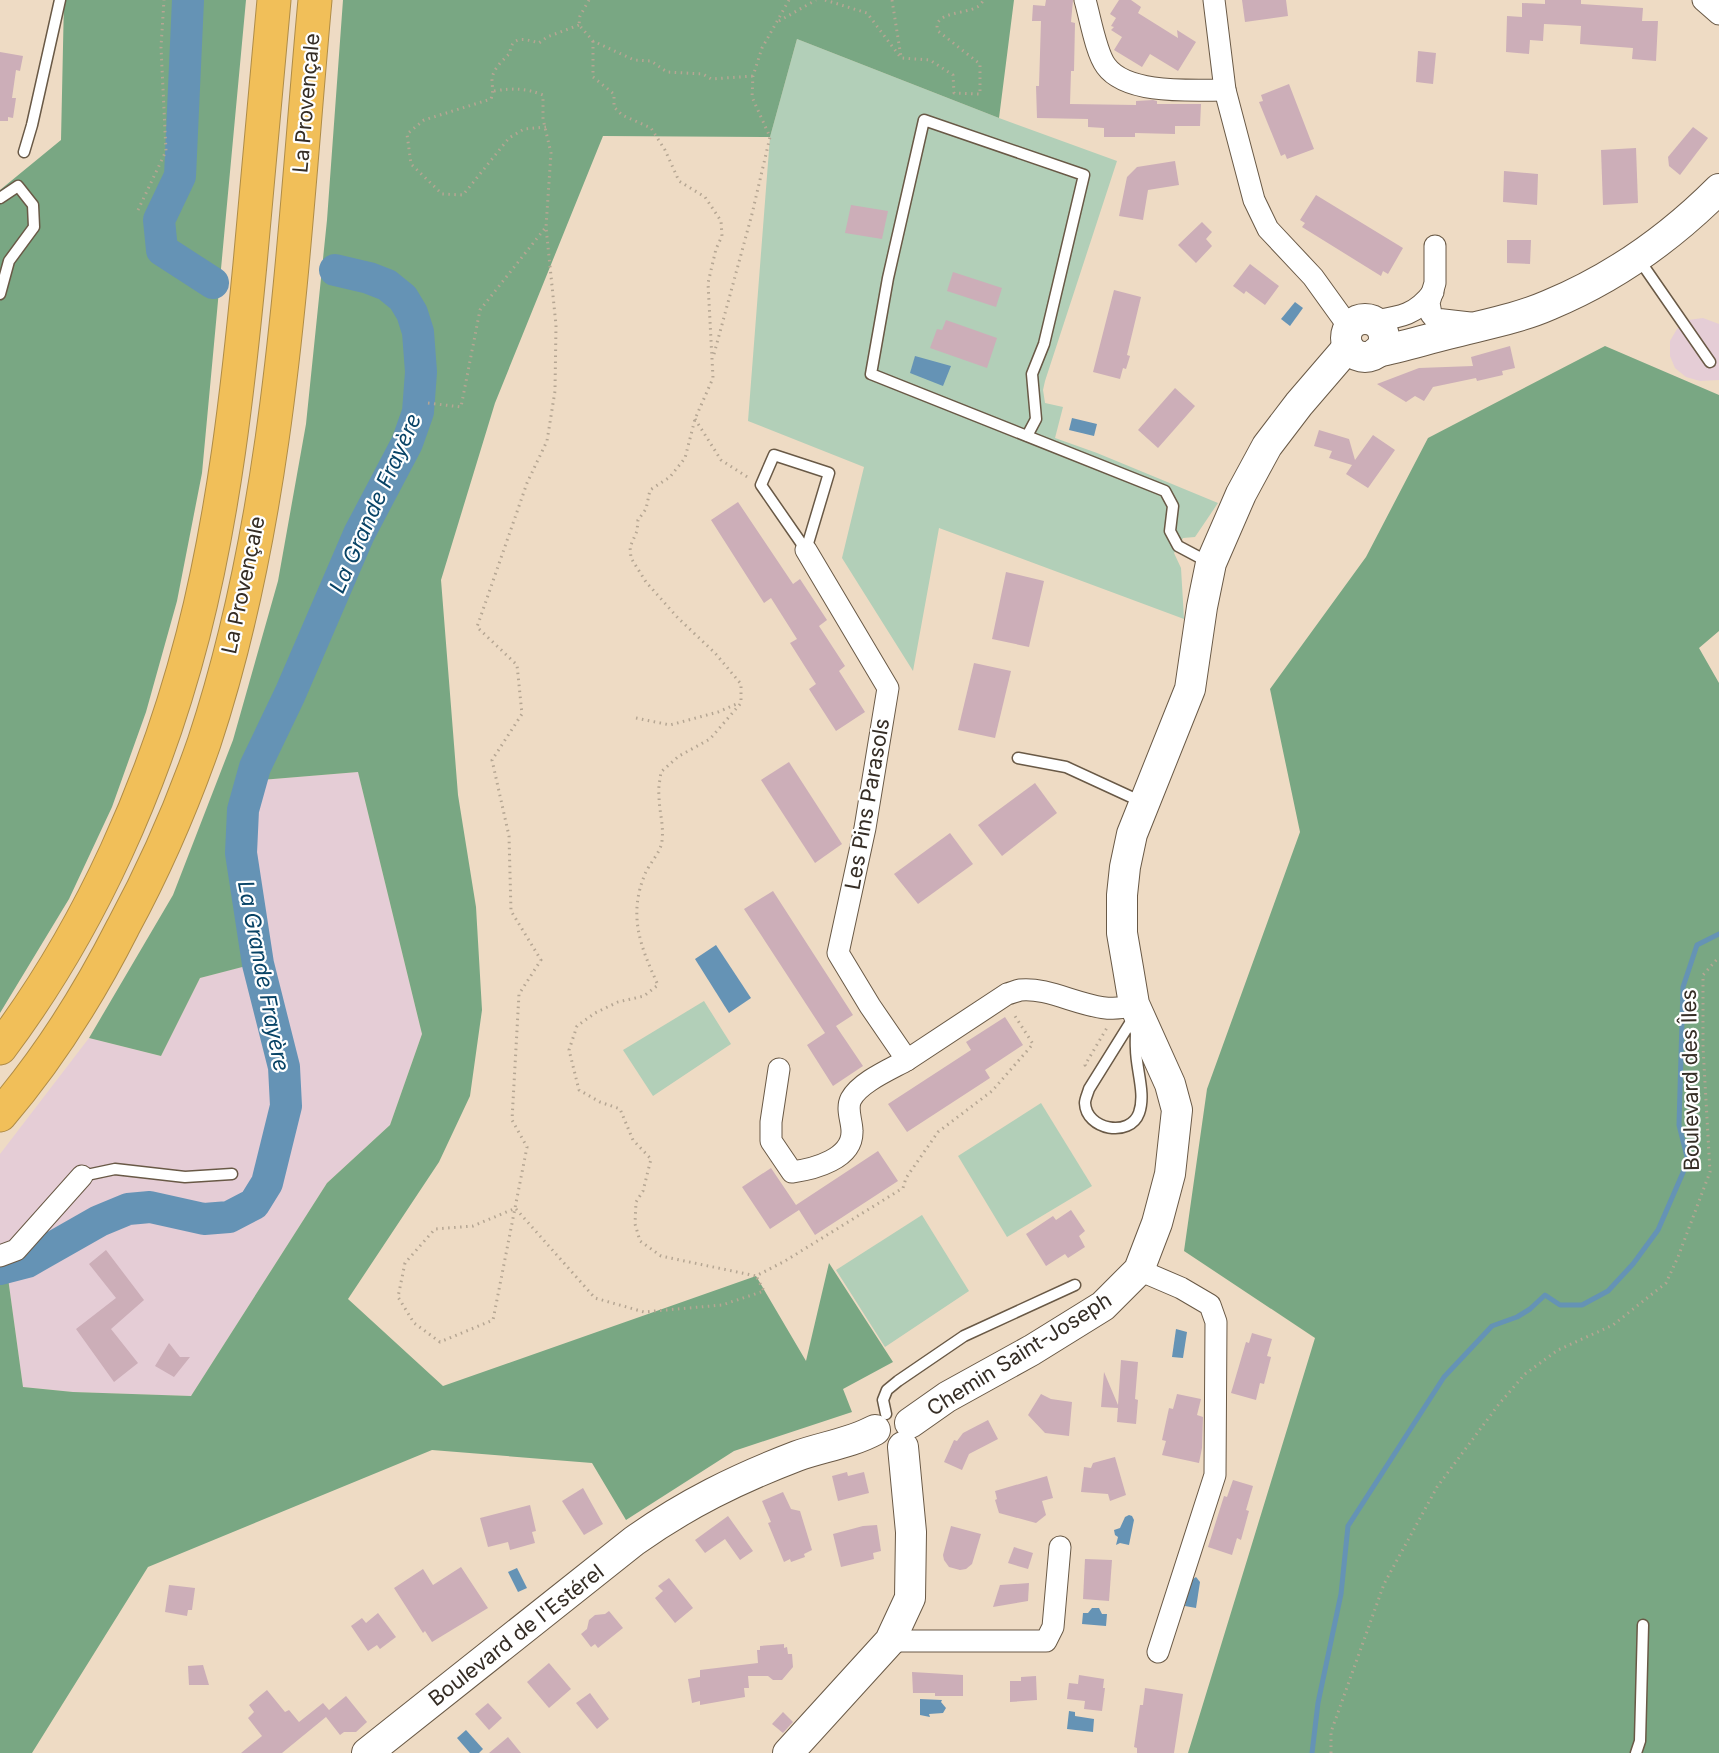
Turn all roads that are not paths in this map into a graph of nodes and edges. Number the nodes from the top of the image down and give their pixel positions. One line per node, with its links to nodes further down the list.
1 (60, 0): 9 (lane)
2 (274, 0): 25 (highway, La Provençale)
3 (315, 0): 28 (highway, La Provençale)
4 (1085, 0): 8 (street)
5 (1214, 0): 8 (street)
6 (1703, 0): 7 (street)
7 (1719, 14)
8 (1225, 90): 17 (street)
9 (24, 152)
10 (1719, 189): 13 (main road)
11 (0, 198): 15 (lane)
12 (1435, 246): 14 (street)
13 (1638, 258): 16 (main road); 18 (lane)
14 (1433, 292): 16 (street); 17 (street)
15 (0, 294)
16 (1487, 325): 17 (main road)
17 (1366, 339): 21 (main road, Chemin Saint-Joseph)
18 (1710, 362)
19 (1027, 436): 19 (lane); 21 (lane)
20 (806, 550): 20 (lane, Les Pins Parasols); 26 (street, Les Pins Parasols)
21 (1211, 563): 23 (main road, Chemin Saint-Joseph)
22 (1018, 758): 23 (lane)
23 (1145, 803): 24 (main road, Chemin Saint-Joseph)
24 (1136, 1008): 24 (lane); 26 (street); 32 (main road, Chemin Saint-Joseph)
25 (0, 1048)
26 (907, 1059): 27 (street)
27 (779, 1070)
28 (0, 1115)
29 (232, 1174): 30 (lane)
30 (82, 1176): 31 (street)
31 (0, 1256)
32 (1139, 1270): 34 (main road, Chemin Saint-Joseph); 39 (street)
33 (1075, 1285): 34 (lane)
34 (893, 1428): 35 (main road, Boulevard de l'Estérel); 38 (main road)
35 (666, 1519): 40 (main road, Boulevard de l'Estérel); 41 (lane, Boulevard de l'Estérel)
36 (1060, 1547): 38 (street)
37 (1643, 1625): 43 (lane)
38 (890, 1641): 42 (main road)
39 (1158, 1652)
40 (367, 1753)
41 (384, 1753)
42 (788, 1753)
43 (1636, 1753)

